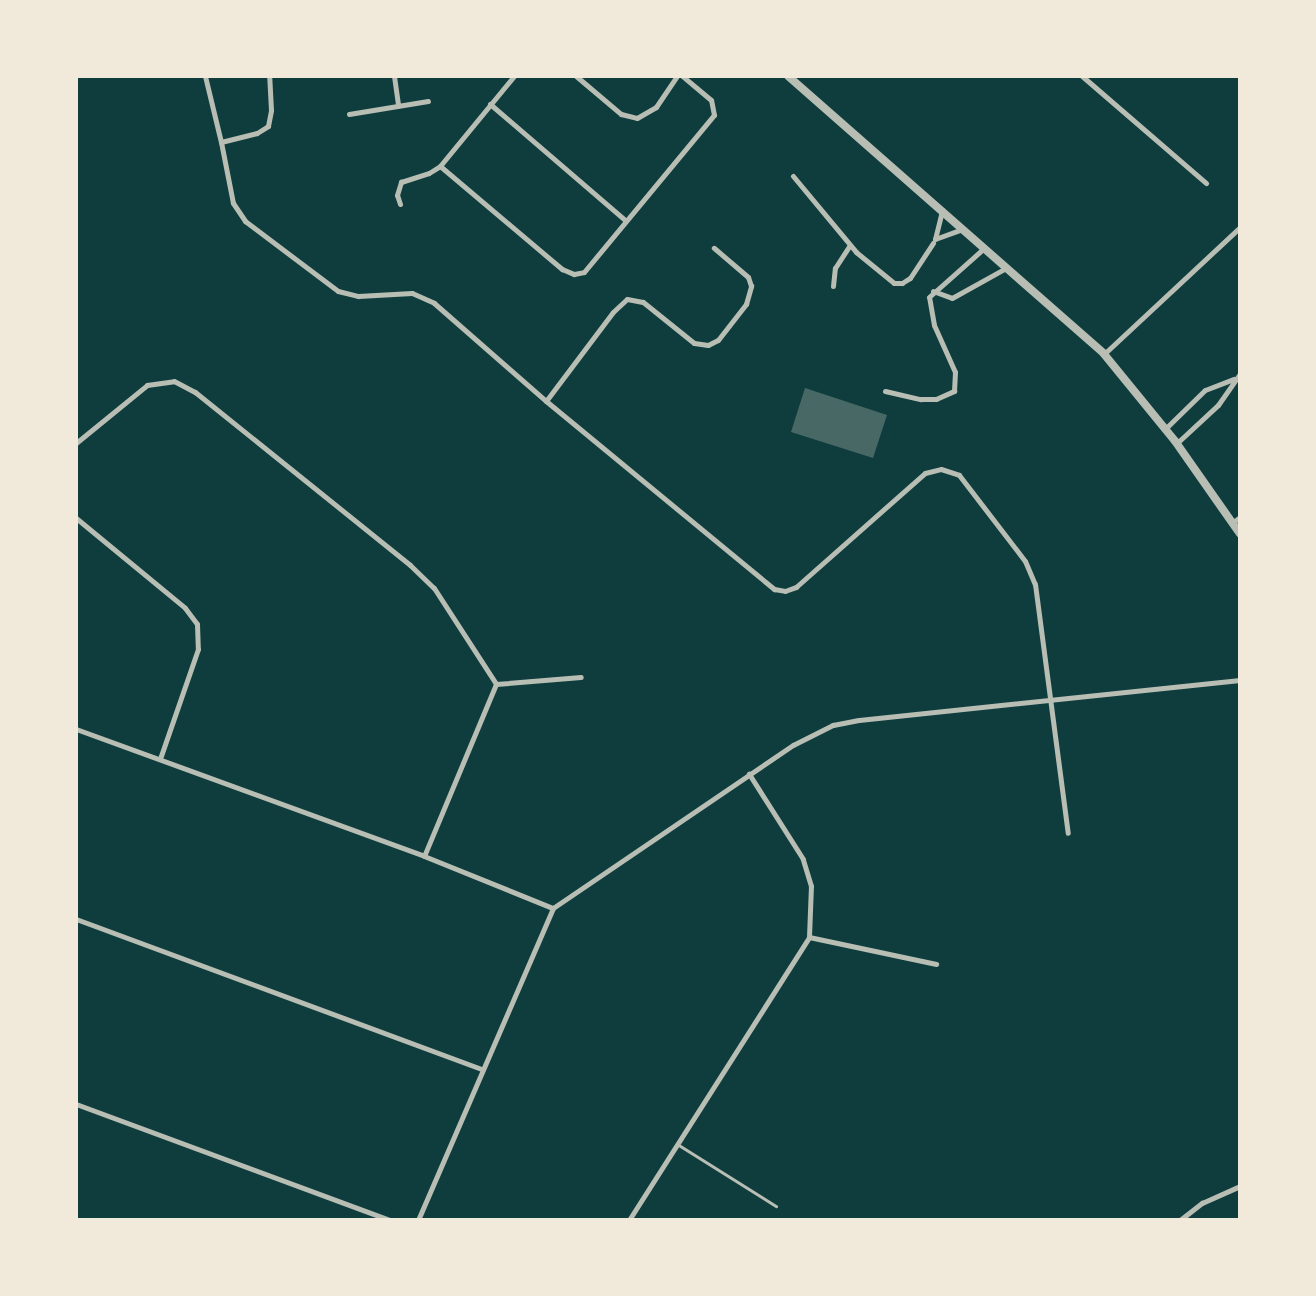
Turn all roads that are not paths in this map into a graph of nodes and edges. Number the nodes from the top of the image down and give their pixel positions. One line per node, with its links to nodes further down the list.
1 (205, 76): 14 (street)
2 (269, 76): 14 (street)
3 (394, 76): 12 (street)
4 (514, 76): 11 (street)
5 (576, 76): 6 (street)
6 (677, 76)
7 (682, 76): 20 (street)
8 (788, 76): 19 (street)
9 (1082, 76): 17 (street)
10 (428, 101): 12 (street)
11 (490, 104): 15 (street); 20 (street)
12 (398, 106): 13 (street)
13 (349, 114)
14 (221, 142): 34 (street)
15 (440, 166): 18 (street); 20 (street)
16 (793, 176): 24 (street)
17 (1206, 183)
18 (400, 204)
19 (942, 210): 22 (street); 23 (street)
20 (626, 221)
21 (1240, 227): 30 (street)
22 (962, 229): 23 (street); 26 (street)
23 (934, 241): 24 (street)
24 (850, 245): 28 (street)
25 (714, 248): 34 (street)
26 (983, 248): 27 (street); 29 (street)
27 (1006, 268): 29 (street); 30 (street)
28 (834, 286)
29 (933, 291): 33 (street)
30 (1104, 354): 35 (street)
31 (1240, 374): 32 (street)
32 (1234, 379): 35 (street); 37 (street)
33 (885, 391)
34 (546, 401): 45 (street)
35 (1166, 428): 37 (street)
36 (76, 443): 44 (street)
37 (1177, 443): 40 (street)
38 (1240, 516): 40 (street)
39 (76, 518): 47 (street)
40 (1232, 523): 41 (street)
41 (1240, 534)
42 (581, 677): 44 (street)
43 (1240, 680): 45 (street)
44 (496, 684): 50 (street)
45 (1051, 700): 48 (street); 49 (street)
46 (76, 729): 47 (street)
47 (160, 759): 50 (street)
48 (749, 774): 51 (street); 53 (street)
49 (1068, 832)
50 (424, 856): 51 (street)
51 (552, 908): 55 (street)
52 (76, 919): 55 (street)
53 (809, 937): 54 (street); 57 (street)
54 (936, 964)
55 (482, 1069): 61 (street)
56 (76, 1104): 60 (street)
57 (677, 1144): 59 (lane); 62 (street)
58 (1240, 1186): 63 (street)
59 (776, 1206)
60 (389, 1220)
61 (418, 1220)
62 (628, 1220)
63 (1180, 1220)

